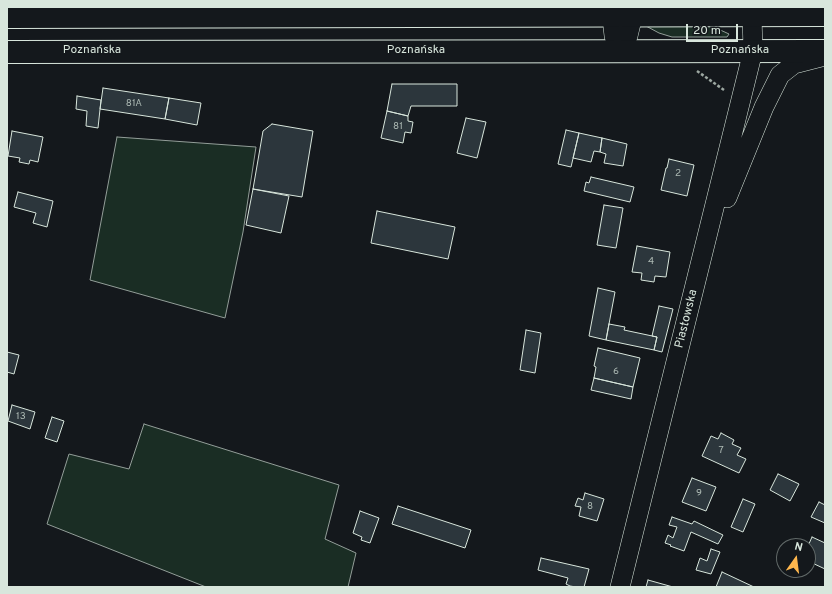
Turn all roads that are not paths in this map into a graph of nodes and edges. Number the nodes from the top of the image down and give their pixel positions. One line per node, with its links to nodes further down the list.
1 (624, 11): 2 (main road); 3 (main road); 8 (street)
2 (708, 11): 4 (main road)
3 (314, 12): 6 (main road)
4 (752, 15): 5 (main road); 9 (street, Piastowska)
5 (825, 15)
6 (7, 17)
7 (825, 50): 9 (main road, Poznańska)
8 (621, 51): 9 (main road, Poznańska); 10 (main road, Poznańska)
9 (753, 51): 12 (street, Piastowska)
10 (7, 52)
11 (825, 56): 12 (street)
12 (699, 270): 13 (street, Piastowska)
13 (620, 587)

